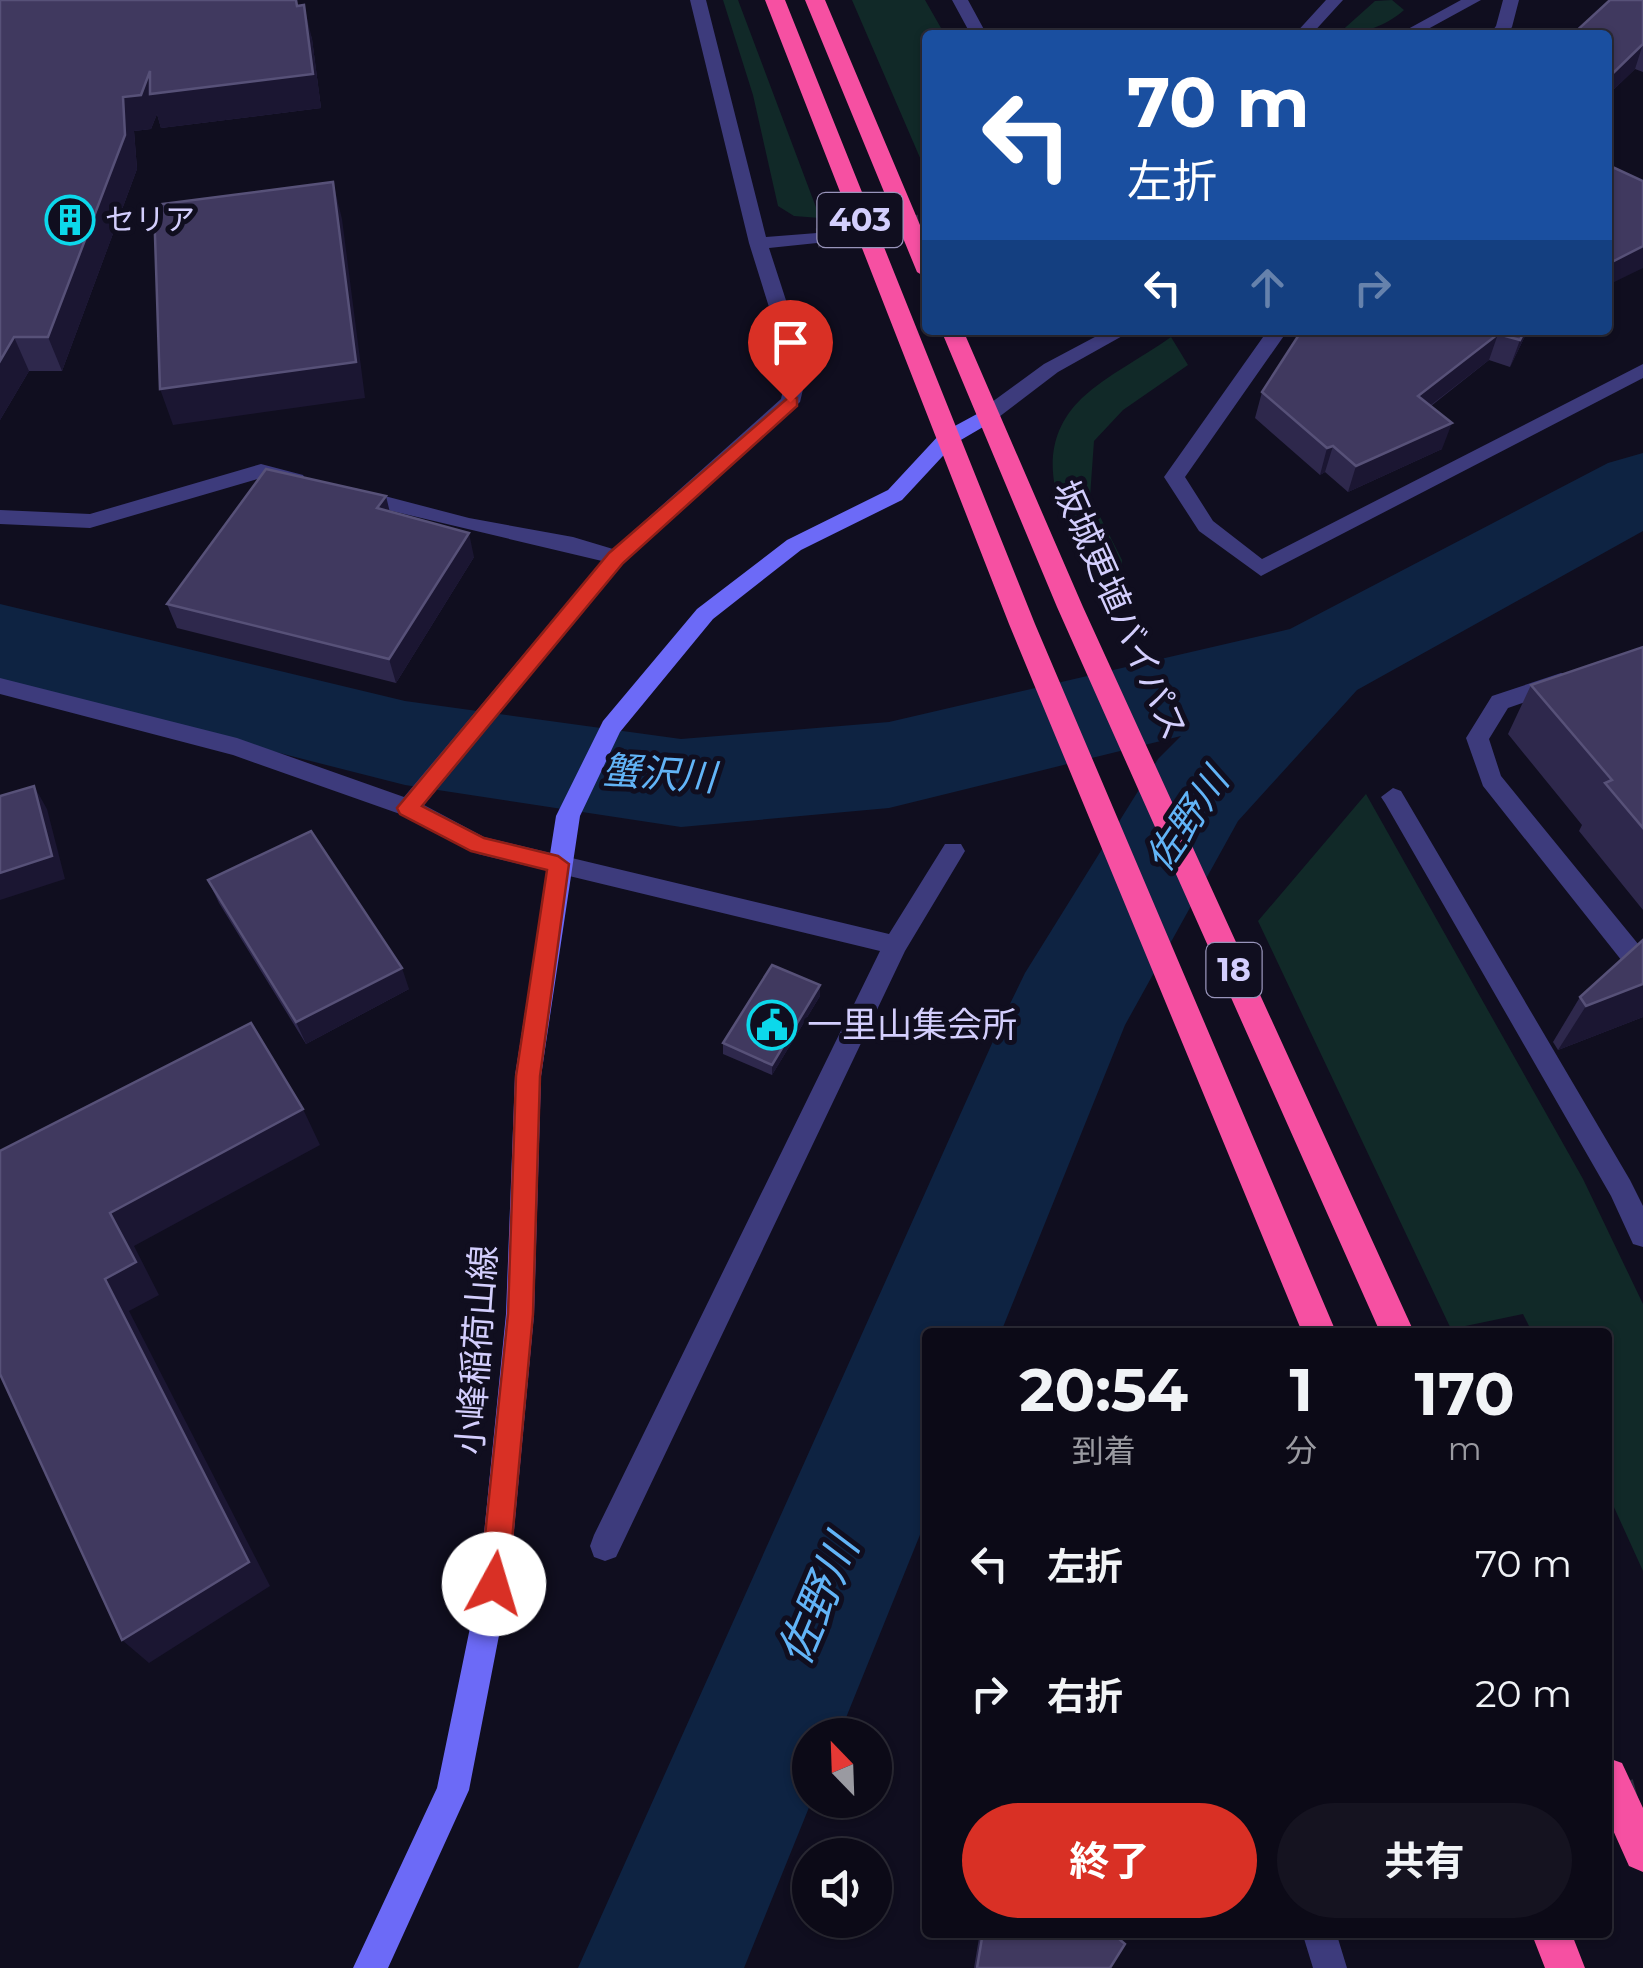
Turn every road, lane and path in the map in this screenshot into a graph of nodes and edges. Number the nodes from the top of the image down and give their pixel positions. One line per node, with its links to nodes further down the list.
1 (698, 0): 13 (street)
2 (776, 0): 20 (highway, 403)
3 (815, 0): 14 (highway, 403)
4 (960, 0): 8 (street)
5 (1335, 0): 9 (street)
6 (1511, 0): 11 (street)
7 (1461, 2): 10 (street)
8 (976, 30)
9 (1307, 30)
10 (1413, 30)
11 (1501, 30)
12 (817, 238): 13 (street)
13 (758, 243): 22 (street)
14 (922, 258)
15 (954, 335): 19 (highway, 坂城更埴バイパス)
16 (1114, 335): 19 (street)
17 (1274, 335): 18 (street)
18 (1643, 370)
19 (988, 414): 20 (main road, 小峰稲荷山線); 33 (highway, 坂城更埴バイパス / 18)
20 (947, 440): 28 (main road, 小峰稲荷山線); 32 (highway, 18)
21 (0, 517): 22 (street)
22 (616, 558): 26 (street)
23 (1589, 672): 30 (street)
24 (0, 686): 26 (street)
25 (1393, 797): 31 (street)
26 (408, 808): 28 (street)
27 (953, 851): 29 (street)
28 (558, 864): 29 (street); 39 (main road, 小峰稲荷山線)
29 (895, 945): 34 (street)
30 (1643, 964)
31 (1643, 1235)
32 (1316, 1328)
33 (1395, 1328)
34 (605, 1546)
35 (1612, 1786): 36 (highway)
36 (1643, 1852)
37 (1321, 1938): 40 (street)
38 (1553, 1938): 41 (highway)
39 (370, 1968)
40 (1330, 1968)
41 (1565, 1968)

